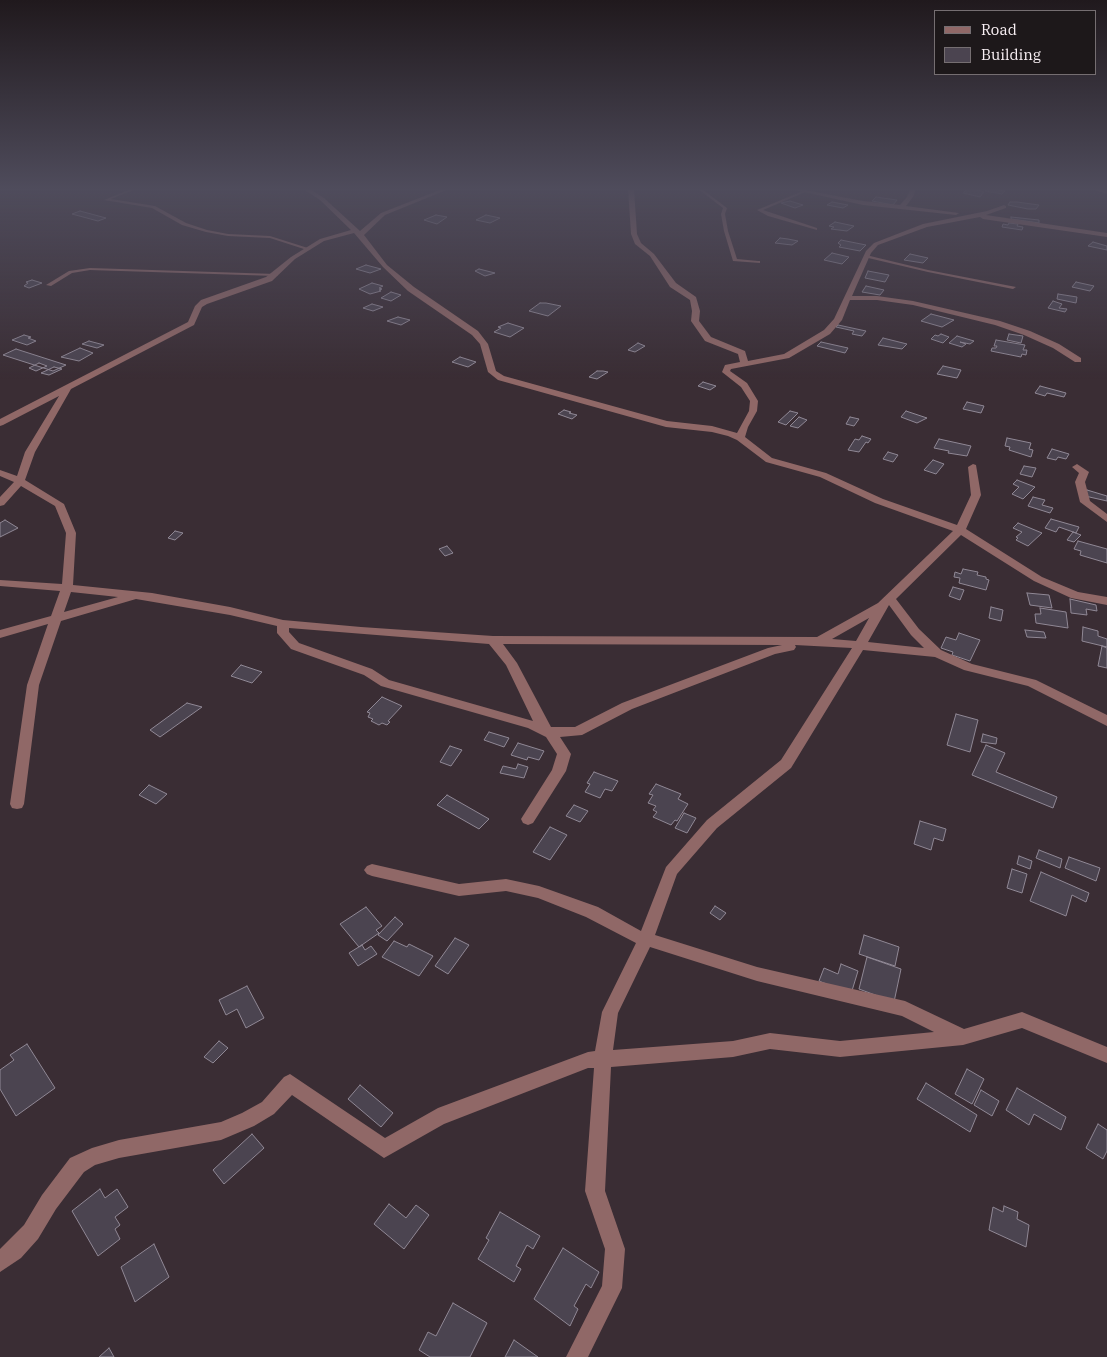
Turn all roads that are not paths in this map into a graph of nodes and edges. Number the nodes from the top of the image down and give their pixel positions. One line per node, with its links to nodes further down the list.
1 (303, 252): 8 (street)
2 (373, 252): 16 (street)
3 (649, 252): 13 (street)
4 (733, 252): 7 (lane)
5 (869, 252): 6 (street)
6 (866, 256): 10 (lane); 11 (street)
7 (758, 262)
8 (276, 275): 9 (lane); 14 (street)
9 (49, 285)
10 (1013, 288)
11 (848, 298): 12 (street); 13 (street)
12 (1078, 360)
13 (744, 364): 16 (street)
14 (67, 389): 15 (street); 20 (street)
15 (0, 423)
16 (740, 438): 23 (street)
17 (973, 467): 23 (street)
18 (1077, 467): 22 (street)
19 (0, 473): 20 (street)
20 (20, 481): 21 (street); 25 (street)
21 (0, 503)
22 (1107, 519)
23 (960, 530): 27 (street); 28 (street)
24 (0, 582): 25 (street)
25 (68, 587): 26 (street); 29 (street)
26 (138, 595): 29 (street); 30 (street)
27 (886, 602): 33 (street); 34 (street); 35 (street)
28 (1107, 602)
29 (58, 617): 31 (street); 38 (street)
30 (283, 624): 32 (street); 37 (street)
31 (0, 634)
32 (493, 640): 33 (street); 37 (street)
33 (819, 641): 34 (street); 37 (street)
34 (860, 645): 35 (street); 41 (street)
35 (936, 653): 36 (street)
36 (1107, 721)
37 (547, 732): 39 (street)
38 (17, 804)
39 (528, 819)
40 (372, 870): 41 (street)
41 (646, 939): 42 (street); 44 (street)
42 (962, 1037): 43 (street); 44 (street)
43 (1107, 1055)
44 (603, 1059): 45 (street); 46 (street)
45 (0, 1262)
46 (577, 1357)

